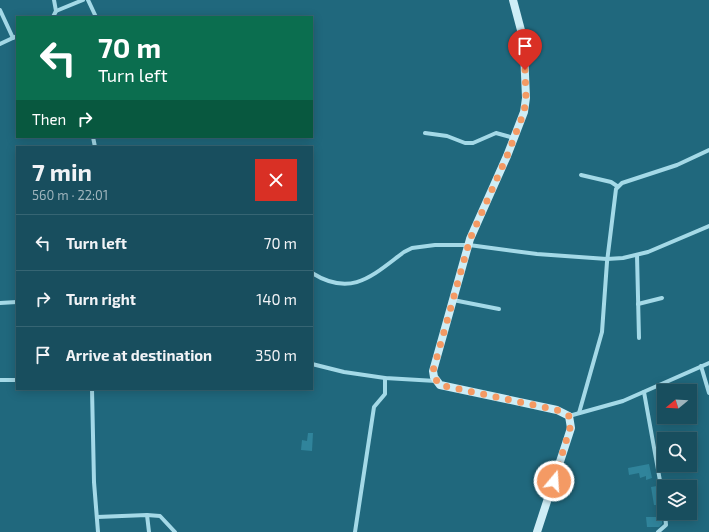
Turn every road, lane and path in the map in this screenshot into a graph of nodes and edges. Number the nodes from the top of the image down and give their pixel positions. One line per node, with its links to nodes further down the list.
1 (54, 0): 6 (street)
2 (83, 0): 6 (street)
3 (88, 0): 8 (street)
4 (513, 0): 12 (main road)
5 (0, 10): 9 (street)
6 (56, 11): 7 (street)
7 (54, 16)
8 (96, 16)
9 (15, 37): 10 (street)
10 (0, 44)
11 (425, 133): 12 (street)
12 (514, 138): 17 (main road)
13 (709, 150): 15 (street)
14 (581, 175): 15 (street)
15 (617, 186): 19 (street)
16 (709, 226): 18 (street)
17 (469, 245): 19 (street); 20 (street); 22 (main road)
18 (637, 255): 19 (street); 25 (street)
19 (607, 259): 38 (street)
20 (313, 274)
21 (662, 298): 25 (street)
22 (454, 300): 26 (street); 34 (main road)
23 (16, 302): 24 (street)
24 (0, 303)
25 (638, 304): 27 (street)
26 (499, 309)
27 (639, 338)
28 (709, 362): 30 (street)
29 (313, 364): 31 (street)
30 (701, 366): 36 (street); 37 (street)
31 (385, 378): 34 (street); 47 (street)
32 (0, 380): 33 (street)
33 (16, 380)
34 (436, 381): 39 (main road)
35 (92, 390): 42 (street)
36 (644, 392): 38 (street); 40 (street)
37 (709, 393)
38 (579, 413): 39 (street)
39 (569, 416): 48 (main road)
40 (660, 480)
41 (147, 514): 42 (street); 45 (street); 46 (street)
42 (97, 517): 44 (street)
43 (666, 520): 49 (street)
44 (98, 532)
45 (149, 532)
46 (175, 532)
47 (355, 532)
48 (537, 532)
49 (658, 532)

